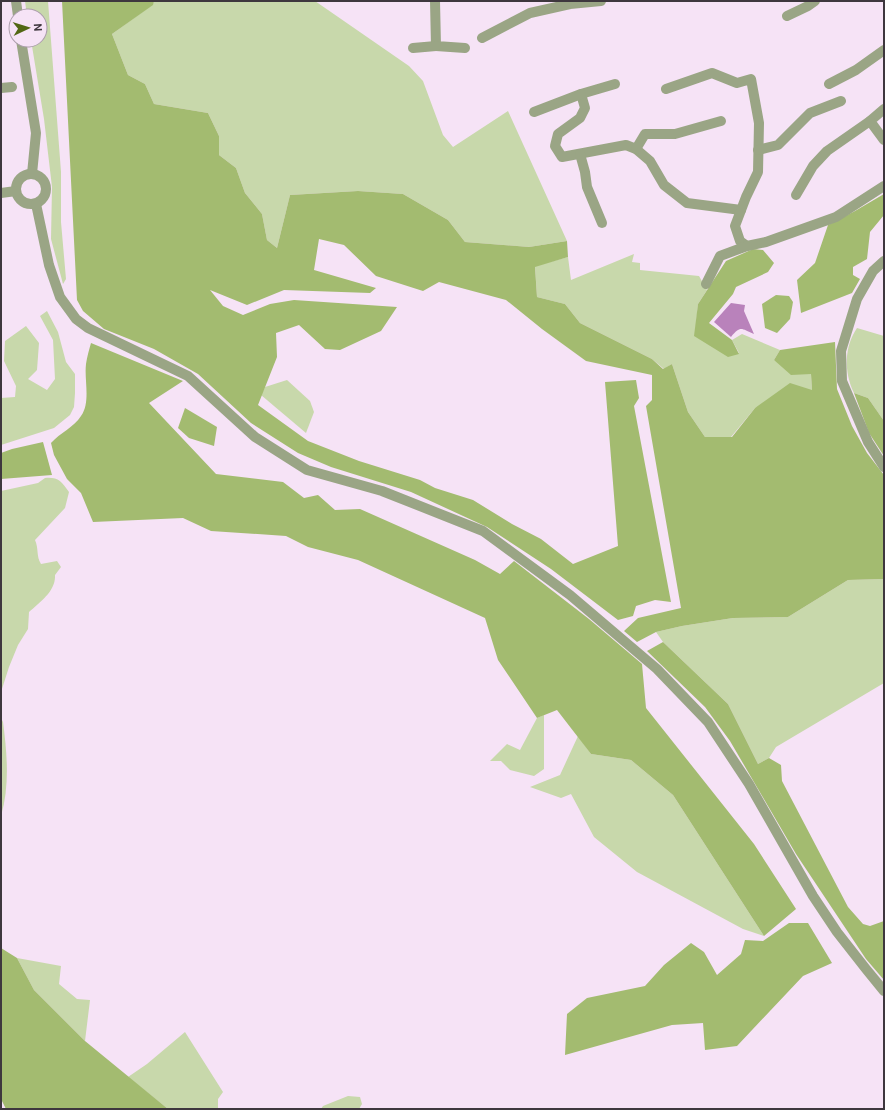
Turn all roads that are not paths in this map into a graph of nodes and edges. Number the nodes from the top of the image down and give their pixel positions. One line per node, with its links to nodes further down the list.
1 (436, 1): 6 (street)
2 (600, 1): 5 (street)
3 (815, 1): 4 (street)
4 (787, 16)
5 (482, 38)
6 (436, 46): 8 (street); 9 (street)
7 (22, 48): 26 (street)
8 (413, 48)
9 (465, 48)
10 (884, 50): 12 (street)
11 (614, 84): 16 (street)
12 (828, 84)
13 (12, 87): 14 (street)
14 (1, 88)
15 (666, 89): 24 (street)
16 (581, 94): 19 (street); 25 (street)
17 (841, 101): 24 (street)
18 (884, 109): 21 (street)
19 (534, 112)
20 (721, 121): 23 (street)
21 (870, 121): 22 (street); 30 (street)
22 (884, 140)
23 (636, 149): 25 (street); 32 (street)
24 (758, 150): 32 (street)
25 (580, 154): 33 (street)
26 (32, 174): 28 (street); 31 (street)
27 (884, 186): 34 (street)
28 (16, 191): 29 (street); 31 (street)
29 (1, 192)
30 (796, 195)
31 (36, 204): 38 (street)
32 (741, 210): 34 (street)
33 (602, 223)
34 (747, 246): 36 (street)
35 (884, 261): 37 (street)
36 (706, 284)
37 (884, 467)
38 (884, 991)

